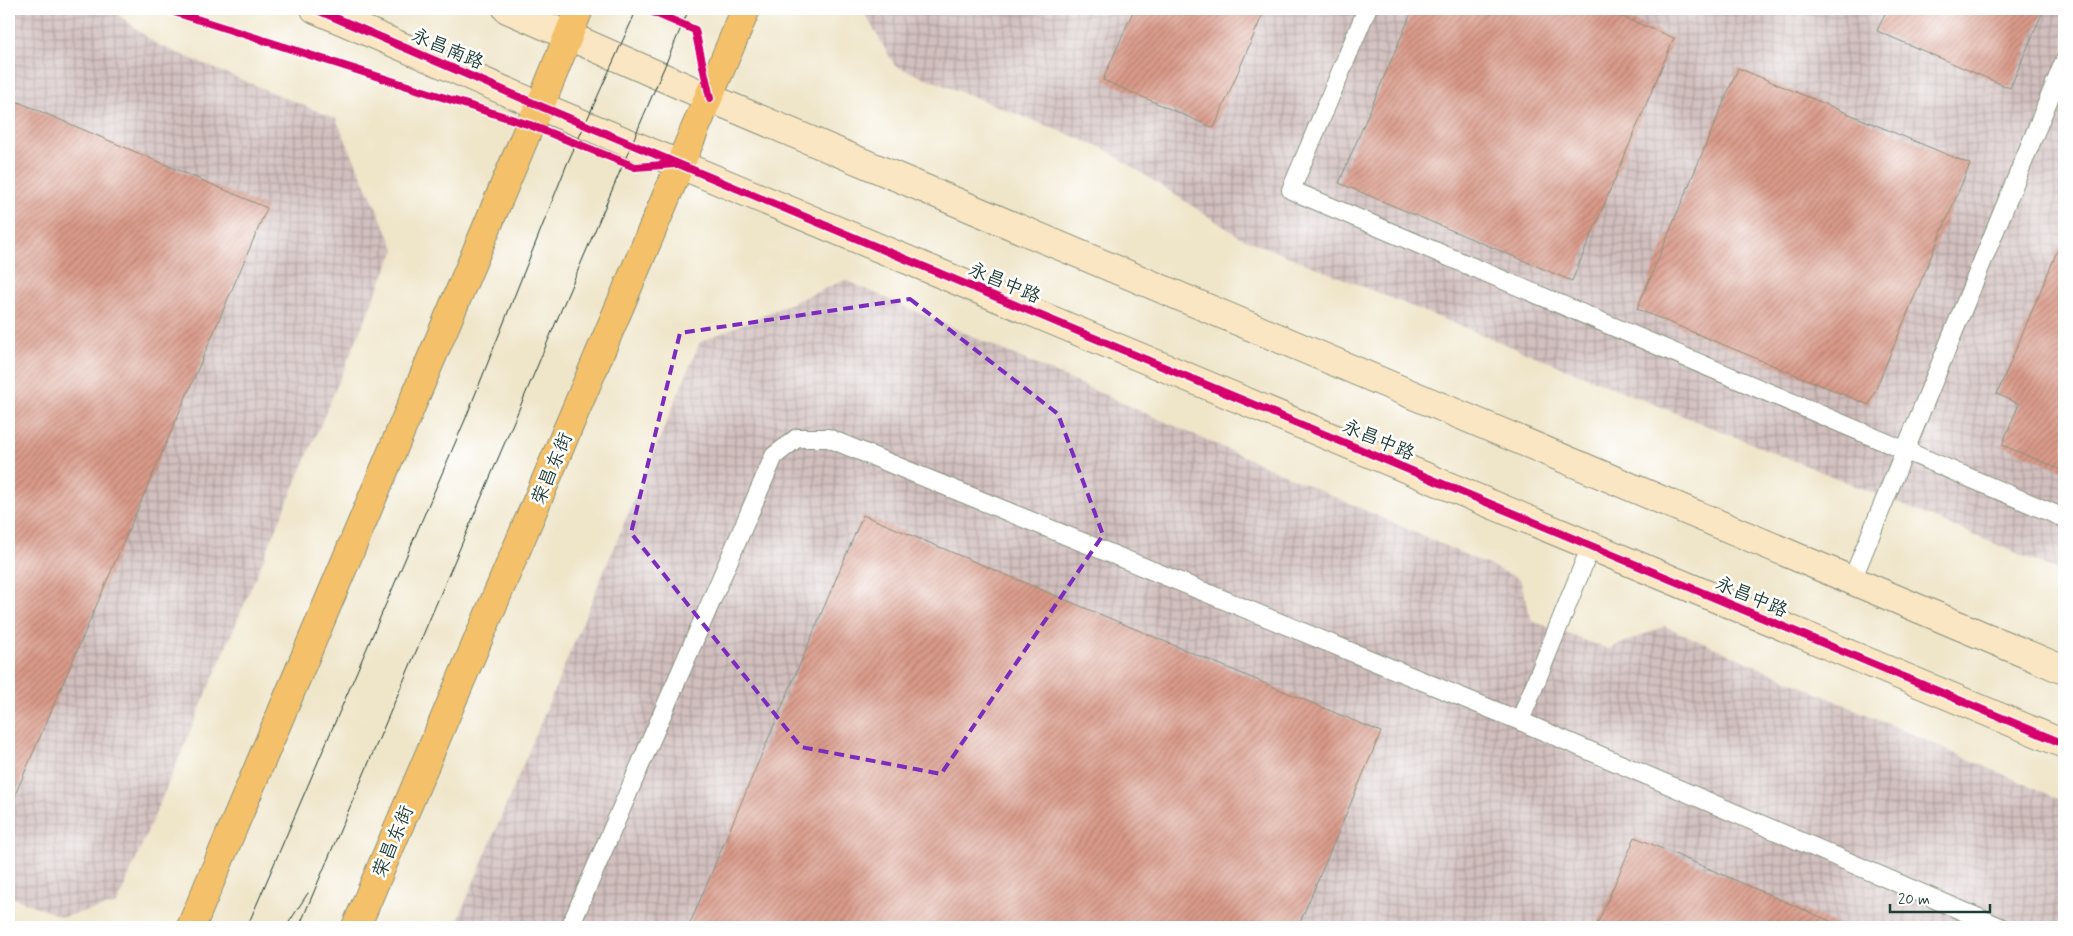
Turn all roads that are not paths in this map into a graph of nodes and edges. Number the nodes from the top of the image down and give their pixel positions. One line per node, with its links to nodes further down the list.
1 (314, 9): 9 (street, 永昌南路)
2 (507, 9): 6 (street)
3 (579, 9): 6 (main road)
4 (746, 9): 8 (main road, 荣昌东街)
5 (1367, 9): 11 (lane)
6 (568, 35): 8 (street); 9 (main road)
7 (2064, 62): 11 (lane)
8 (710, 98): 10 (main road, 荣昌东街); 14 (street)
9 (540, 106): 10 (street, 永昌南路); 18 (main road)
10 (680, 163): 13 (street, 永昌中路); 19 (main road, 荣昌东街)
11 (1906, 450): 12 (lane); 14 (lane)
12 (2064, 518)
13 (1591, 546): 16 (lane); 17 (street, 永昌中路)
14 (1852, 580): 15 (street)
15 (2064, 670)
16 (1520, 721): 20 (lane); 21 (lane)
17 (2064, 744)
18 (191, 927)
19 (356, 927)
20 (570, 927)
21 (2000, 927)

